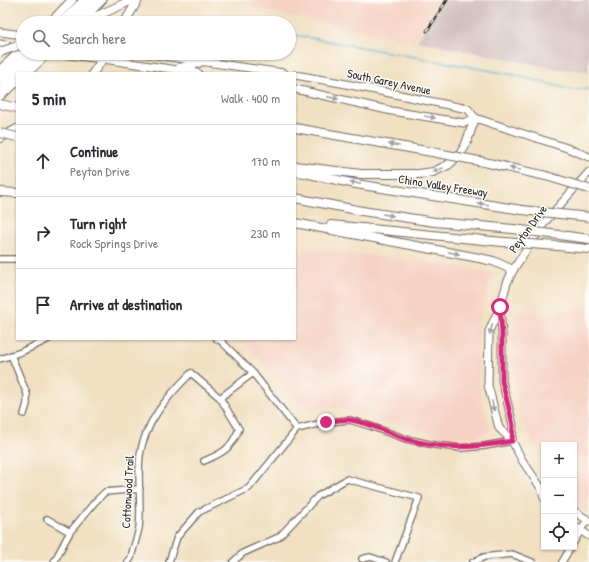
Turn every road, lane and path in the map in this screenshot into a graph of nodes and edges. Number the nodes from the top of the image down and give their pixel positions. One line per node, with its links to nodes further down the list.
1 (72, 0): 7 (highway)
2 (84, 0): 8 (highway)
3 (93, 0): 9 (highway)
4 (102, 0): 10 (highway)
5 (132, 0): 11 (highway)
6 (138, 0): 12 (highway)
7 (57, 16)
8 (67, 16)
9 (78, 16)
10 (86, 16)
11 (97, 16)
12 (128, 16)
13 (0, 32): 14 (main road)
14 (16, 34)
15 (0, 44): 17 (main road)
16 (16, 46): 18 (highway, bridge)
17 (16, 47)
18 (0, 52)
19 (16, 55): 28 (highway)
20 (21, 60): 36 (highway)
21 (32, 60): 29 (highway)
22 (33, 60): 30 (highway)
23 (102, 60): 31 (highway)
24 (125, 60): 27 (main road)
25 (189, 60): 26 (main road)
26 (202, 62): 27 (main road); 33 (main road)
27 (166, 68): 32 (main road)
28 (0, 70)
29 (18, 72)
30 (27, 72)
31 (94, 72)
32 (192, 72)
33 (277, 72)
34 (16, 74): 38 (highway)
35 (296, 75): 43 (main road, South Garey Avenue)
36 (0, 78)
37 (16, 83): 40 (highway)
38 (0, 88)
39 (296, 89): 43 (main road, South Garey Avenue, one-way to 43)
40 (0, 96)
41 (0, 104): 42 (highway)
42 (16, 108)
43 (475, 118): 50 (main road, South Garey Avenue); 51 (highway, one-way to 51)
44 (296, 128): 54 (highway, one-way to 44, bridge)
45 (16, 130): 47 (highway)
46 (16, 130): 49 (highway)
47 (0, 133): 48 (highway, bridge)
48 (16, 137)
49 (0, 138)
50 (589, 157)
51 (296, 166)
52 (296, 171): 58 (highway, Chino Valley Freeway, one-way to 52, bridge)
53 (589, 172): 65 (main road, Peyton Drive)
54 (589, 189)
55 (0, 192): 56 (highway)
56 (16, 193)
57 (296, 198): 61 (highway, one-way to 61, bridge)
58 (589, 217)
59 (296, 222): 65 (highway, one-way to 65)
60 (296, 222): 62 (highway, bridge)
61 (589, 239)
62 (589, 250)
63 (0, 259): 64 (street)
64 (16, 259)
65 (513, 270): 66 (main road, Peyton Drive)
66 (500, 307): 75 (main road, Peyton Drive); 75 (main road, Peyton Drive, one-way to 75)
67 (47, 340): 69 (street)
68 (219, 340): 71 (street)
69 (11, 355): 70 (street); 73 (street)
70 (0, 359)
71 (253, 373): 72 (street); 74 (street)
72 (220, 398): 76 (street); 78 (street, Cottonwood Trail)
73 (24, 414)
74 (297, 430): 75 (street); 91 (street)
75 (512, 441): 77 (main road, Peyton Drive)
76 (204, 461)
77 (541, 486)
78 (140, 489): 84 (street); 90 (street, Cottonwood Trail)
79 (577, 513): 81 (main road)
80 (47, 519): 84 (street)
81 (588, 521): 83 (street)
82 (577, 528): 83 (main road)
83 (581, 531): 85 (main road); 86 (street)
84 (70, 532): 89 (street)
85 (589, 536)
86 (577, 537)
87 (569, 550): 97 (street)
88 (362, 559): 93 (street)
89 (54, 562)
90 (128, 562)
91 (169, 562)
92 (233, 562): 94 (street)
93 (386, 562)
94 (395, 562)
95 (473, 562): 96 (street)
96 (532, 562)
97 (562, 562)

